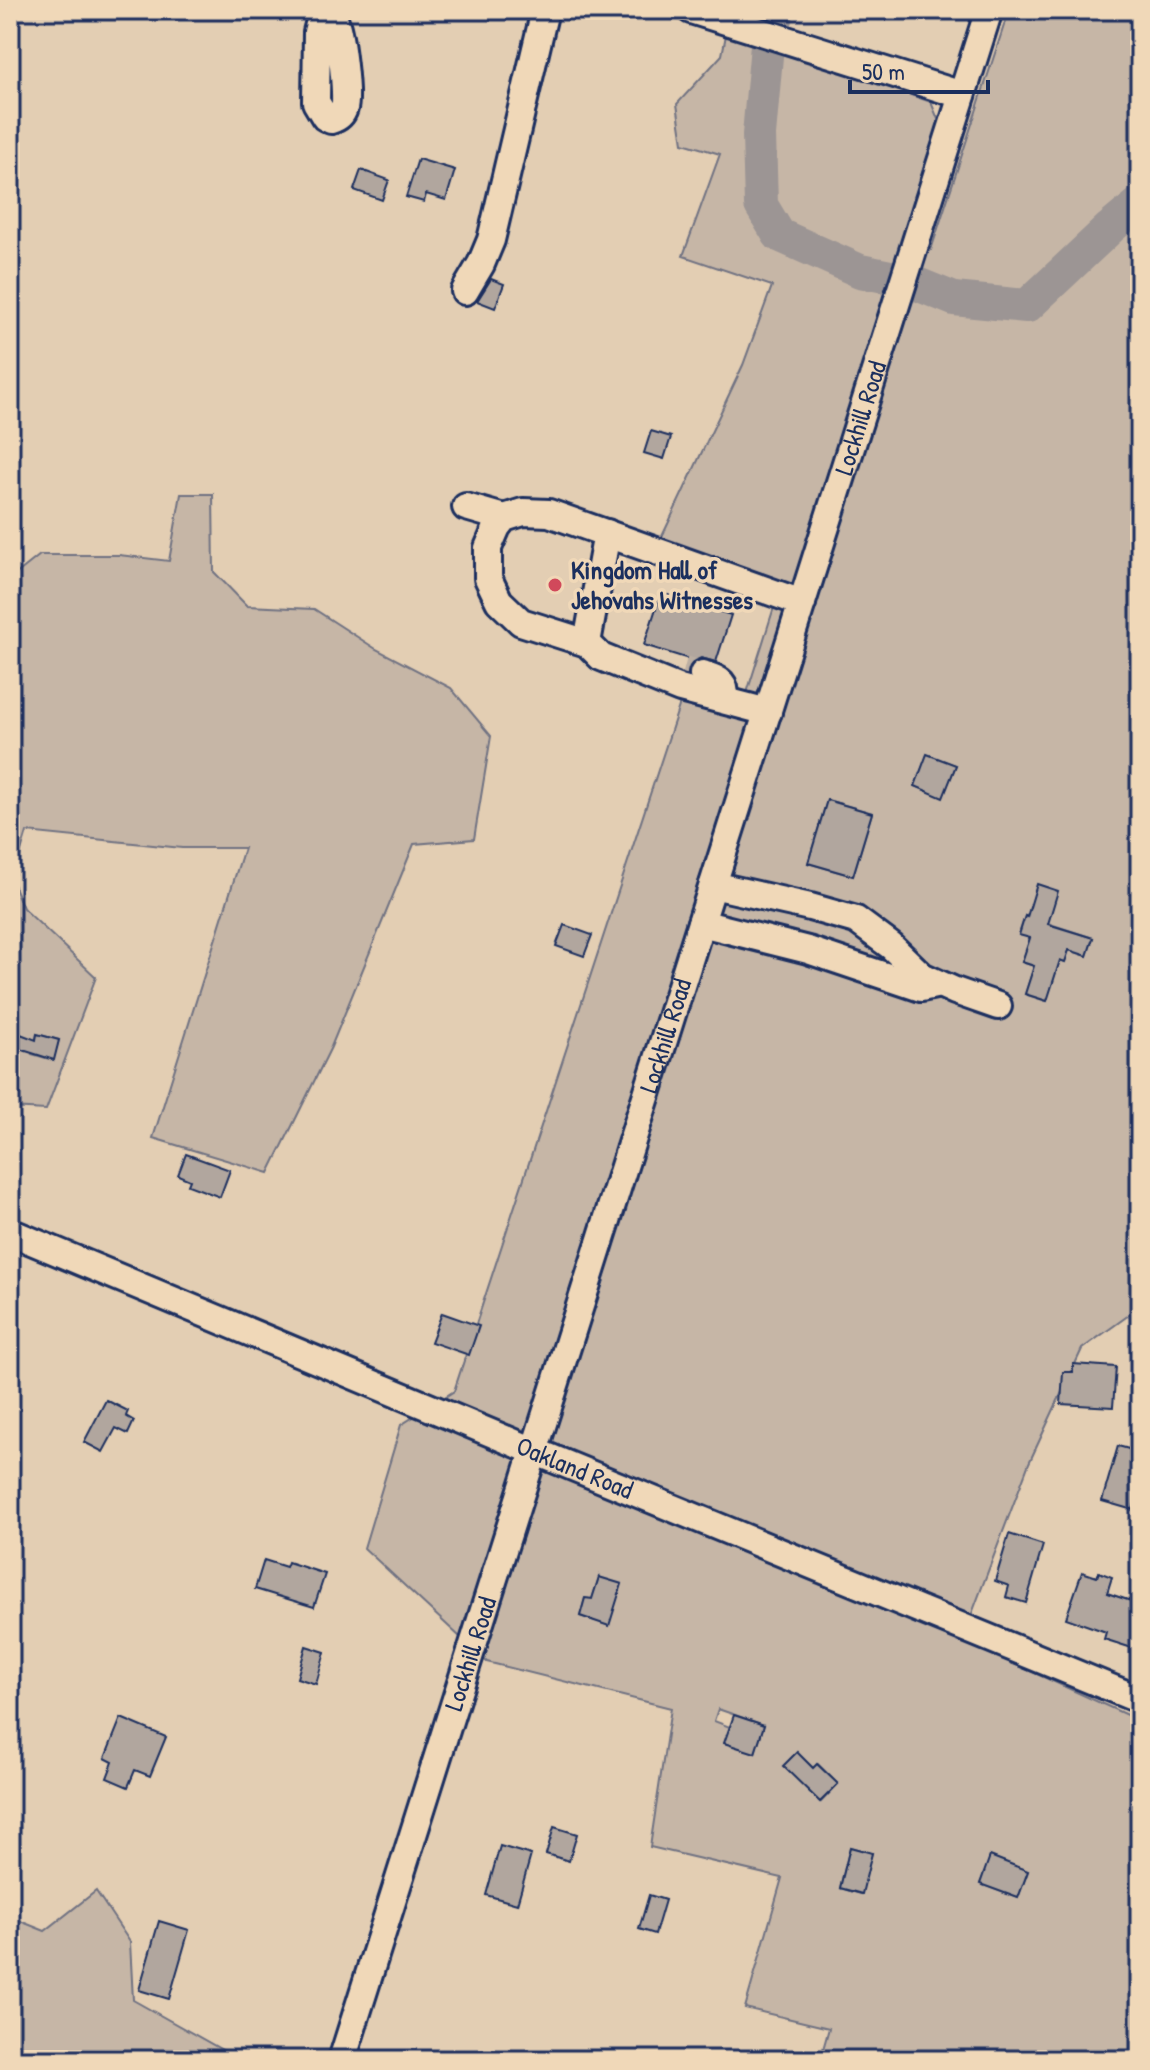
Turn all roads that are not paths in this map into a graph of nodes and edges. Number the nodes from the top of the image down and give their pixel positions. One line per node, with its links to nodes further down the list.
1 (545, 10): 5 (street)
2 (691, 10): 4 (street)
3 (989, 10): 4 (street, Lockhill Road)
4 (962, 95): 9 (street, Lockhill Road)
5 (465, 291)
6 (466, 507): 7 (street)
7 (504, 518): 8 (street); 10 (street)
8 (607, 533): 9 (street); 10 (street)
9 (802, 603): 13 (street, Lockhill Road)
10 (587, 643): 11 (street)
11 (649, 675): 12 (street); 12 (street)
12 (725, 700): 13 (street)
13 (768, 712): 14 (street, Lockhill Road)
14 (713, 885): 15 (street, Lockhill Road); 16 (street)
15 (701, 923): 16 (street); 19 (street, Lockhill Road)
16 (940, 984): 17 (street)
17 (998, 1006)
18 (10, 1232): 19 (street, Oakland Road)
19 (534, 1451): 20 (street, Oakland Road); 21 (street, Lockhill Road)
20 (1140, 1700)
21 (342, 2060)

